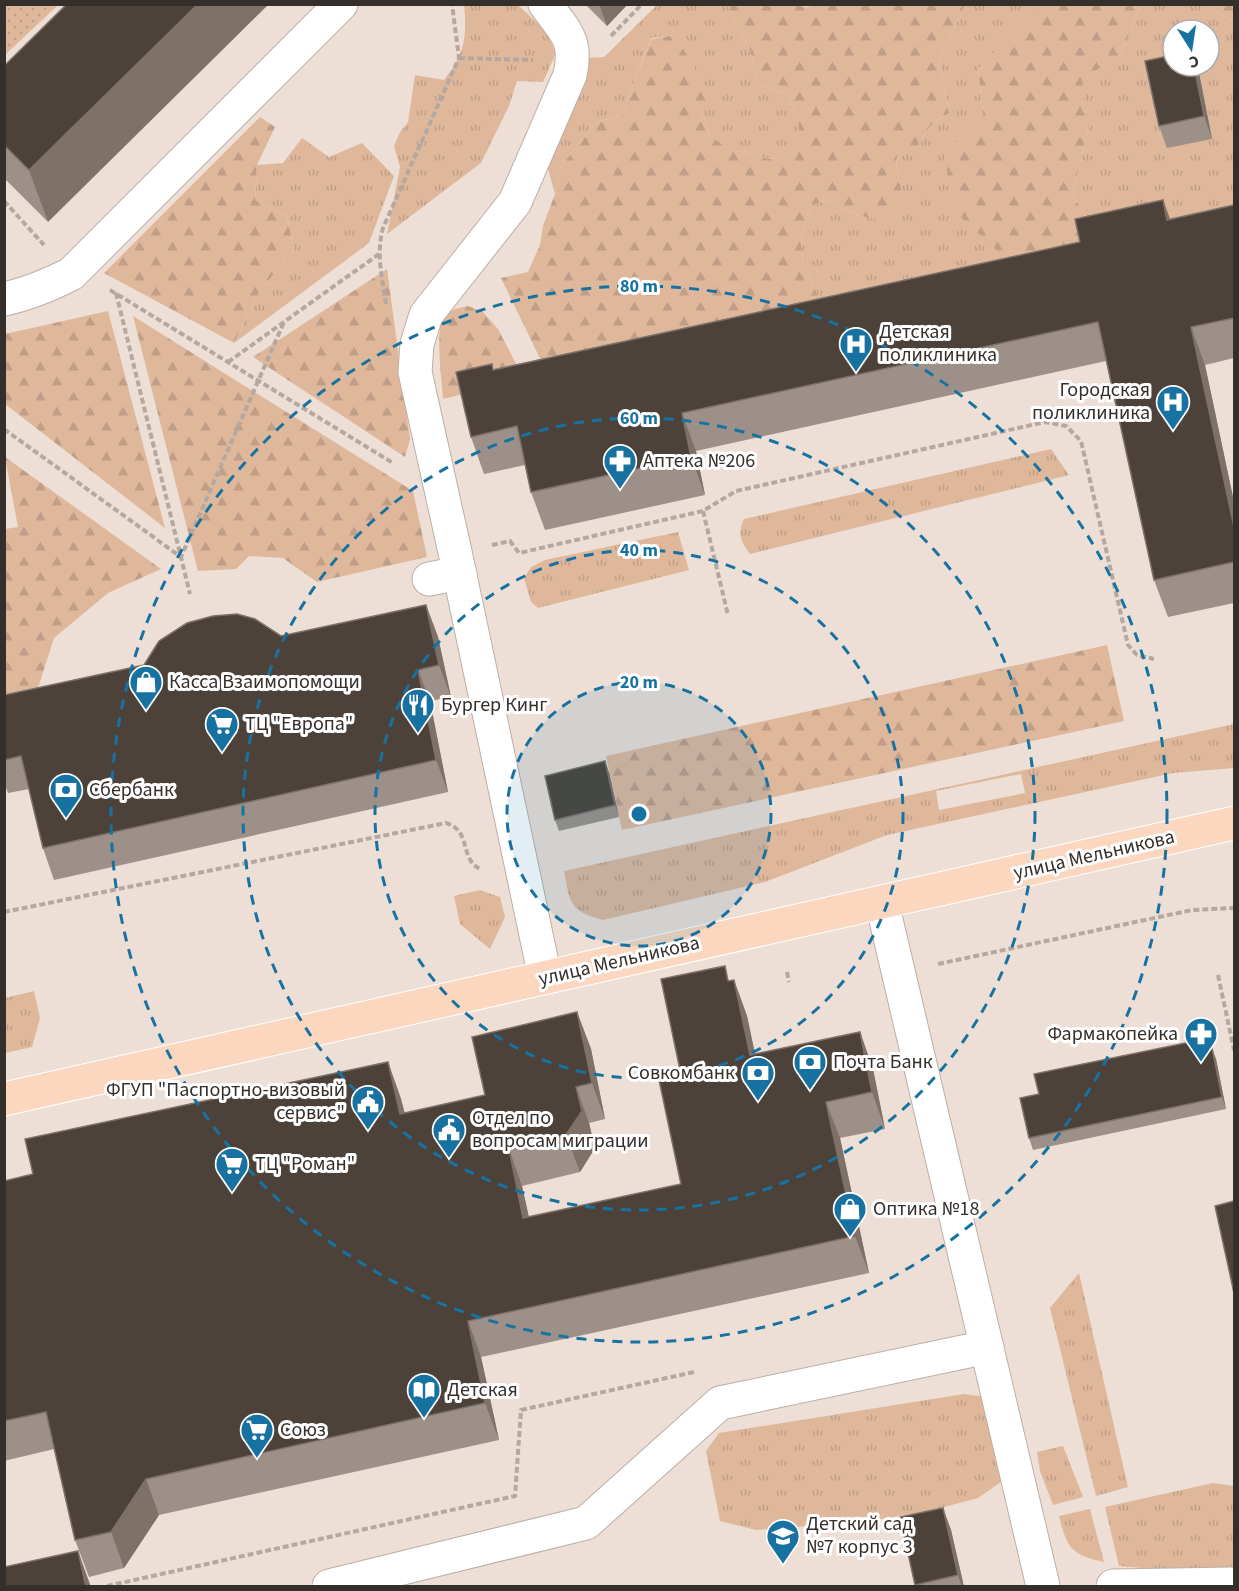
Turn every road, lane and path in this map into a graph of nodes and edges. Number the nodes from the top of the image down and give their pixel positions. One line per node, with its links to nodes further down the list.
1 (341, 4): 5 (lane)
2 (452, 4): 8 (path)
3 (545, 4): 27 (lane)
4 (4, 201): 5 (path)
5 (71, 274): 6 (path); 7 (lane)
6 (116, 293): 9 (path); 15 (path)
7 (4, 299)
8 (284, 322): 9 (path); 10 (path)
9 (228, 362): 10 (path)
10 (259, 381): 12 (path); 15 (path)
11 (4, 429): 15 (path)
12 (396, 464)
13 (703, 511): 14 (path); 17 (path); 18 (path)
14 (483, 547)
15 (181, 557): 16 (path)
16 (190, 594)
17 (729, 615)
18 (1154, 659)
19 (1234, 823): 21 (main road, улица Мельникова)
20 (483, 870): 23 (path)
21 (882, 903): 27 (main road, улица Мельникова); 31 (lane)
22 (1234, 908): 24 (path)
23 (4, 912)
24 (928, 966)
25 (787, 972): 28 (path)
26 (1218, 975): 29 (path)
27 (544, 977): 30 (main road, улица Мельникова)
28 (789, 982)
29 (1234, 1050)
30 (4, 1100)
31 (987, 1347): 35 (lane); 36 (lane)
32 (697, 1372): 34 (path)
33 (1234, 1584): 37 (lane)
34 (107, 1587)
35 (329, 1587)
36 (1043, 1587)
37 (1113, 1587)

